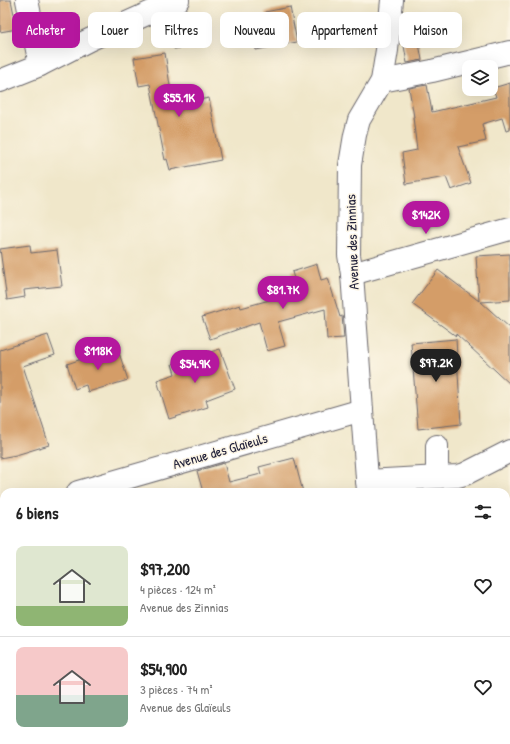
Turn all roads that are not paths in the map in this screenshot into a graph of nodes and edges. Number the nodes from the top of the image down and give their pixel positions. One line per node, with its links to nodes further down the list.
1 (27, 0): 5 (street)
2 (178, 0): 5 (street)
3 (392, 0): 7 (street, Avenue des Zinnias)
4 (510, 52): 7 (street)
5 (40, 65): 6 (street)
6 (0, 81)
7 (382, 81): 9 (street, Avenue des Zinnias)
8 (510, 229): 9 (street)
9 (352, 274): 10 (street, Avenue des Zinnias)
10 (362, 410): 14 (street, Avenue des Zinnias); 15 (street, Avenue des Glaïeuls)
11 (437, 446): 13 (street)
12 (510, 451): 13 (street)
13 (427, 482): 14 (street)
14 (368, 486)
15 (92, 488)

